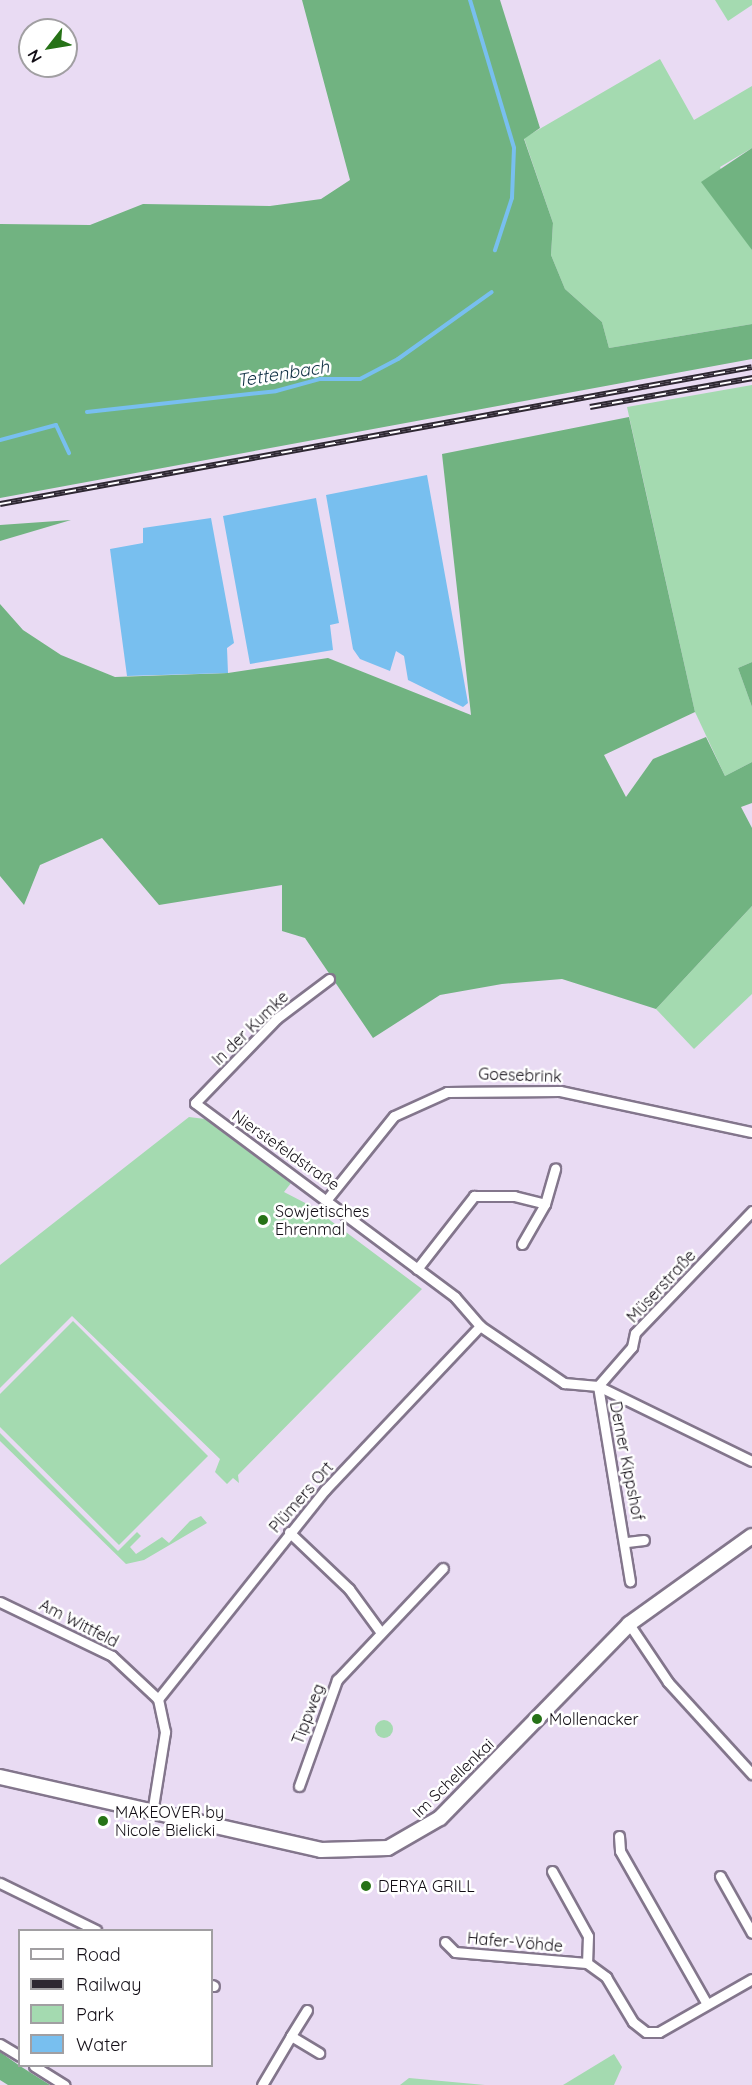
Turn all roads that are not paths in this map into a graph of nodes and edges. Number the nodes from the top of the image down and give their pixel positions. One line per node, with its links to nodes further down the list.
1 (329, 979): 2 (street, In der Kumke)
2 (195, 1103): 5 (street, Nierstefeldstraße)
3 (752, 1132): 5 (street, Goesebrink)
4 (555, 1168): 6 (street)
5 (328, 1198): 9 (street, Nierstefeldstraße)
6 (545, 1204): 8 (street); 9 (street)
7 (752, 1211): 11 (street, Müserstraße)
8 (522, 1244)
9 (417, 1269): 10 (street, Nierstefeldstraße)
10 (480, 1326): 11 (street, Nierstefeldstraße); 13 (street, Plümers Ort)
11 (598, 1386): 12 (street, Nierstefeldstraße); 16 (street, Derner Kippshof)
12 (752, 1461)
13 (289, 1532): 21 (street); 22 (street, Plümers Ort)
14 (752, 1536): 20 (street, Im Schellenkai)
15 (644, 1540): 16 (street, Derner Kippshof)
16 (627, 1542): 18 (street, Derner Kippshof)
17 (443, 1568): 21 (street, Tippweg)
18 (630, 1581)
19 (0, 1602): 22 (street, Am Wittfeld)
20 (629, 1624): 23 (street); 26 (street, Im Schellenkai)
21 (379, 1630): 25 (street, Tippweg)
22 (158, 1699): 26 (street)
23 (752, 1774)
24 (0, 1777): 26 (street, Im Schellenkai)
25 (299, 1786)
26 (152, 1813)
27 (619, 1836): 36 (street)
28 (552, 1871): 34 (street, Hafer-Vöhde)
29 (720, 1876): 32 (street)
30 (0, 1883): 31 (street)
31 (94, 1929)
32 (752, 1933)
33 (445, 1942): 34 (street, Hafer-Vöhde)
34 (587, 1963): 36 (street)
35 (752, 1979): 36 (street)
36 (707, 2004)
37 (307, 2010): 38 (street)
38 (291, 2036): 40 (street); 44 (street)
39 (0, 2044): 41 (street)
40 (319, 2053)
41 (18, 2055)
42 (36, 2067): 43 (street)
43 (64, 2085)
44 (262, 2085)

